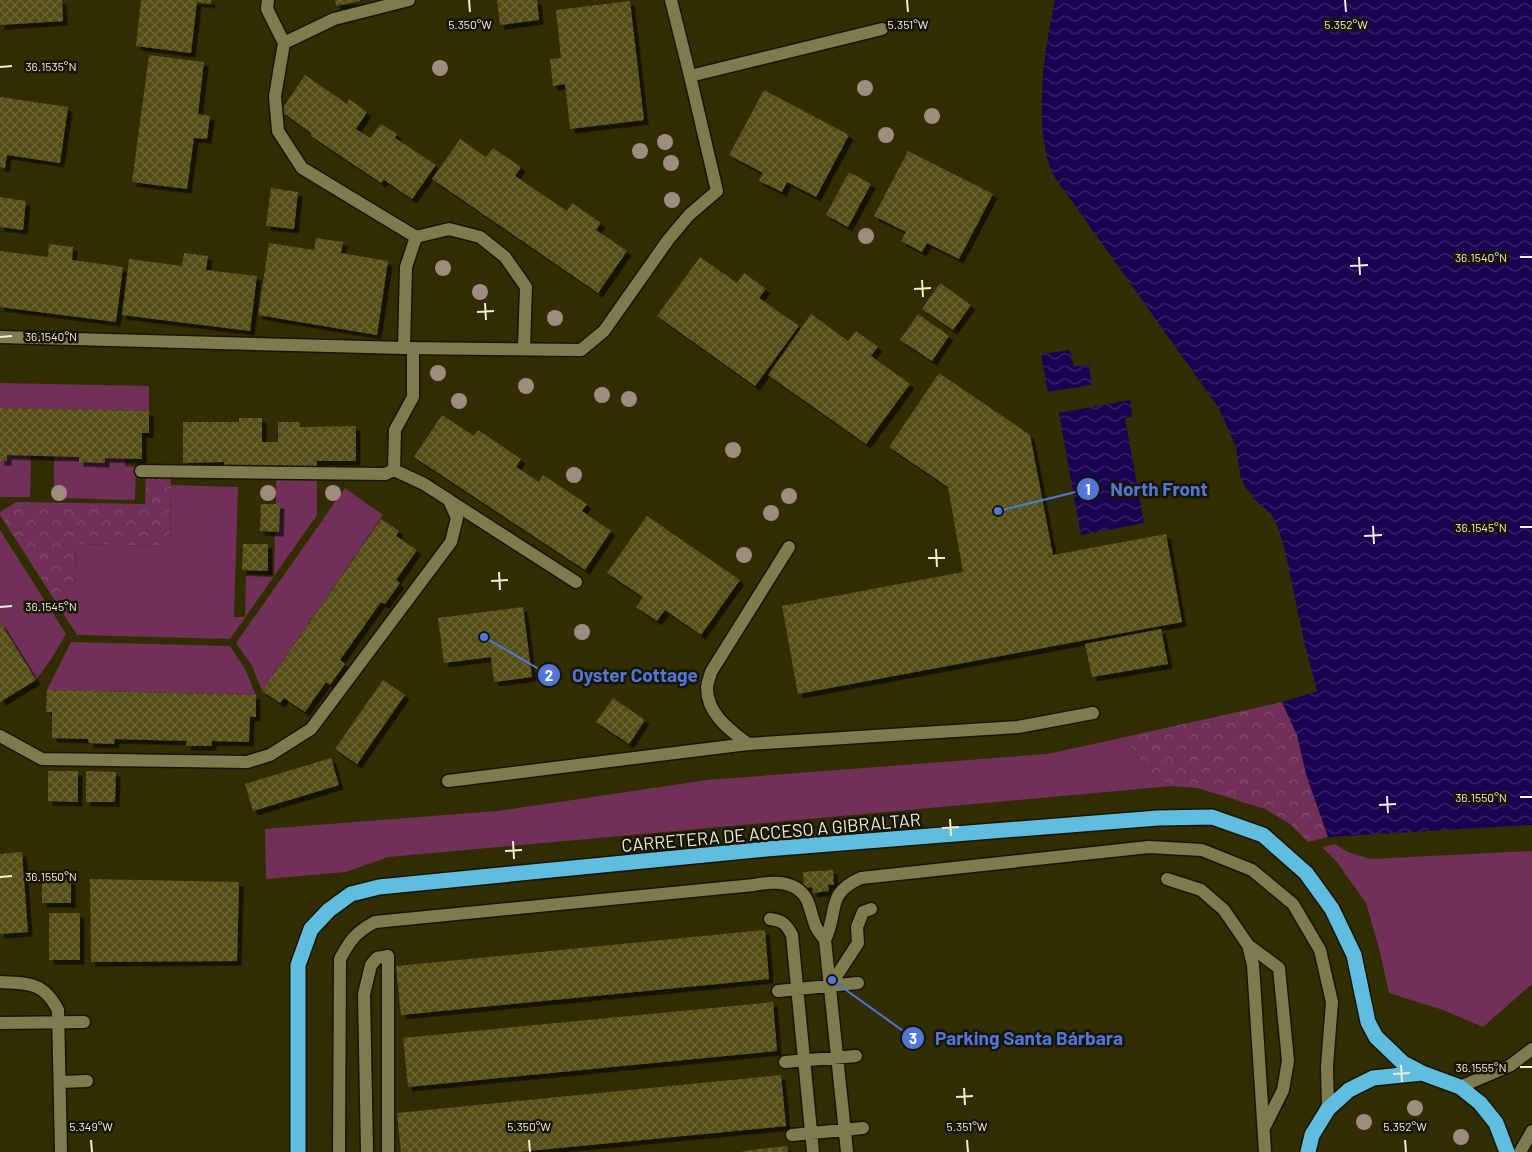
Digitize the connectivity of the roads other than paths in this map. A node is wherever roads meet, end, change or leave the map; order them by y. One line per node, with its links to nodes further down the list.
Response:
1 (268, 0): 5 (street)
2 (409, 0): 5 (street)
3 (671, 0): 6 (street)
4 (882, 29): 6 (street)
5 (284, 43): 7 (street)
6 (690, 76): 10 (street)
7 (416, 237): 9 (street); 10 (street)
8 (0, 337): 9 (street)
9 (408, 348): 10 (street); 11 (street)
10 (524, 348)
11 (394, 470): 12 (street); 13 (street)
12 (141, 471)
13 (450, 500): 15 (street); 17 (street)
14 (789, 547): 18 (street)
15 (576, 582)
16 (1093, 713): 18 (street)
17 (0, 736)
18 (748, 744): 19 (street)
19 (448, 781)
20 (1166, 879): 24 (street)
21 (871, 909): 27 (street)
22 (770, 919): 28 (street)
23 (825, 940): 27 (street); 42 (street); 51 (street)
24 (1248, 944): 44 (street); 44 (street)
25 (0, 982): 30 (street)
26 (858, 983): 27 (street)
27 (830, 986): 28 (street); 35 (street)
28 (797, 989): 29 (street); 36 (street)
29 (778, 991)
30 (60, 1022): 31 (street); 32 (street); 40 (street)
31 (84, 1022)
32 (0, 1023)
33 (1532, 1049): 41 (street)
34 (856, 1056): 35 (street)
35 (837, 1057): 36 (street); 45 (street)
36 (804, 1061): 37 (street); 47 (street)
37 (785, 1062)
38 (1422, 1073): 41 (highway); 42 (highway); 50 (highway, CARRETERA DE ACCESO A GIBRALTAR)
39 (87, 1081): 40 (street)
40 (60, 1082): 49 (street)
41 (1460, 1087): 58 (highway)
42 (1328, 1109): 57 (highway)
43 (863, 1128): 45 (street)
44 (1264, 1128): 56 (street)
45 (845, 1130): 47 (street); 55 (street)
46 (1532, 1131): 59 (street)
47 (811, 1133): 48 (street); 54 (street)
48 (792, 1135)
49 (62, 1152)
50 (298, 1152)
51 (339, 1152)
52 (367, 1152): 53 (street)
53 (388, 1152)
54 (813, 1152)
55 (847, 1152)
56 (1265, 1152)
57 (1308, 1152)
58 (1507, 1152)
59 (1520, 1152)

